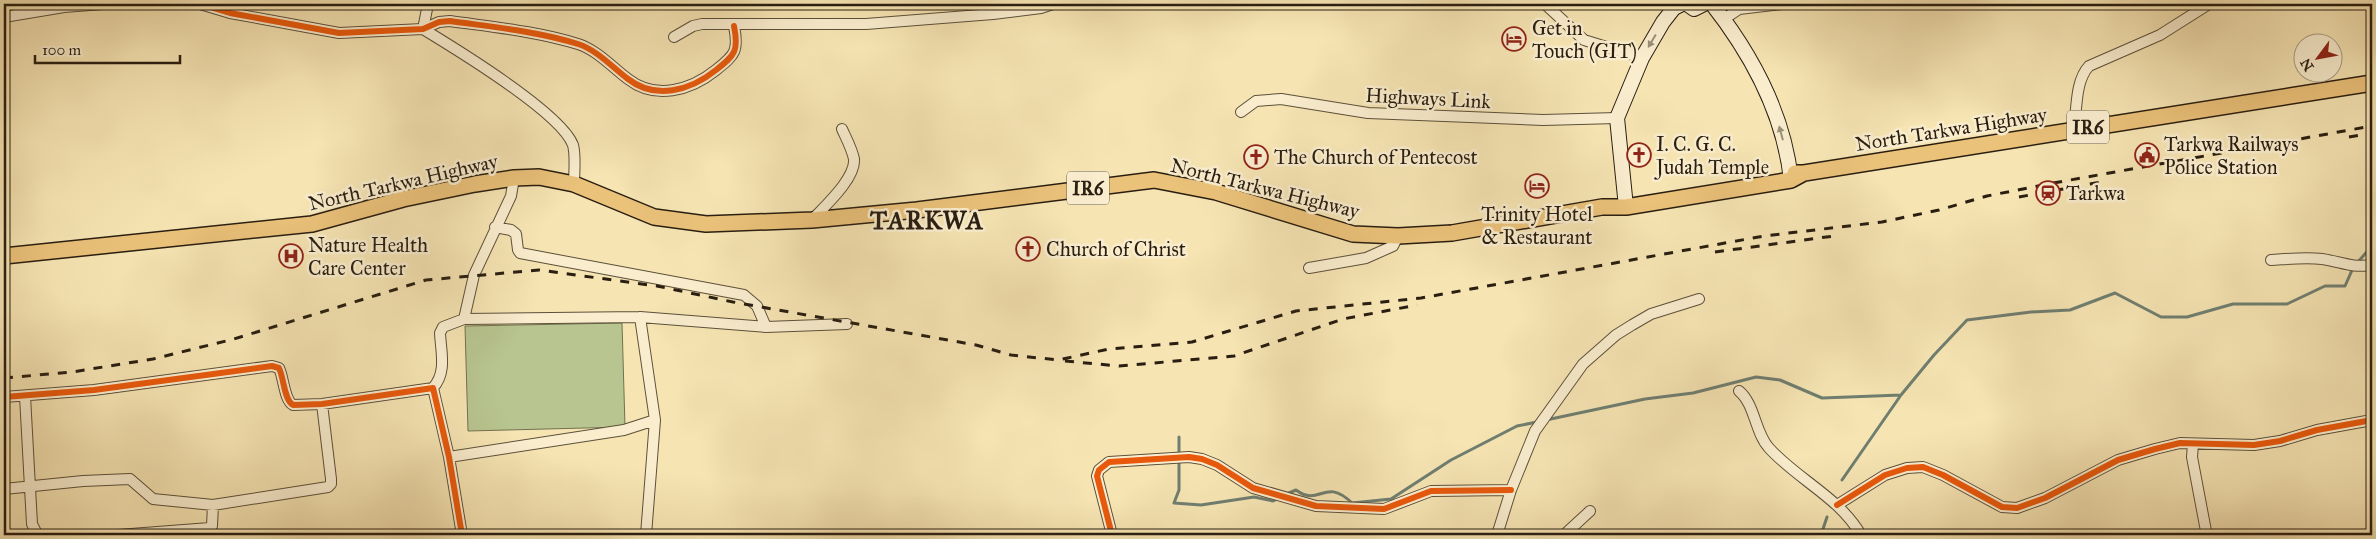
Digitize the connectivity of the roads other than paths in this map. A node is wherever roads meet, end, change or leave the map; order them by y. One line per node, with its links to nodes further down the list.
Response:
1 (103, 4): 12 (street)
2 (200, 4): 15 (street)
3 (428, 4): 15 (street)
4 (1053, 4): 14 (street)
5 (1545, 4): 17 (street)
6 (1682, 4): 17 (street, one-way to 17)
7 (1687, 4): 8 (street)
8 (1704, 4)
9 (1712, 4): 13 (street)
10 (1782, 4): 13 (street)
11 (2209, 4): 22 (street)
12 (4, 18)
13 (1724, 19): 23 (street, one-way to 13)
14 (734, 26): 15 (street); 16 (street)
15 (423, 29): 25 (street)
16 (674, 37)
17 (1642, 58): 20 (street)
18 (2372, 83): 22 (main road, North Tarkwa Highway / IR6)
19 (1241, 112): 20 (street, Highways Link)
20 (1617, 118): 26 (street)
21 (842, 129): 27 (street)
22 (2074, 129): 23 (main road, North Tarkwa Highway / IR6)
23 (1795, 175): 26 (main road, North Tarkwa Highway / IR6)
24 (514, 178): 25 (main road, North Tarkwa Highway / IR6); 28 (street); 30 (main road, North Tarkwa Highway / IR6)
25 (574, 184): 27 (main road, North Tarkwa Highway / IR6)
26 (1626, 203): 29 (main road, North Tarkwa Highway / IR6)
27 (812, 220): 29 (main road, North Tarkwa Highway / IR6)
28 (495, 227): 36 (street); 38 (street)
29 (1398, 236): 33 (street)
30 (4, 256)
31 (2271, 260): 32 (street)
32 (2372, 266)
33 (1309, 268)
34 (1699, 299): 50 (street)
35 (640, 317): 36 (street); 38 (street); 44 (street)
36 (464, 319): 39 (street)
37 (847, 324): 38 (street)
38 (766, 327)
39 (433, 388): 43 (street); 47 (street)
40 (1739, 391): 52 (street)
41 (25, 396): 42 (street); 43 (street); 48 (street)
42 (4, 397)
43 (322, 404): 51 (street)
44 (655, 420): 47 (street); 57 (street)
45 (2372, 420): 46 (street)
46 (2193, 444): 52 (street); 62 (street)
47 (449, 457): 56 (street)
48 (31, 486): 49 (street); 51 (street); 54 (street)
49 (4, 490)
50 (1511, 490): 58 (street); 59 (street)
51 (213, 505): 55 (street)
52 (1837, 505): 61 (street)
53 (1590, 511): 60 (street)
54 (40, 535)
55 (118, 535)
56 (462, 535)
57 (646, 535)
58 (1112, 535)
59 (1497, 535)
60 (1564, 535)
61 (1861, 535)
62 (2203, 535)

